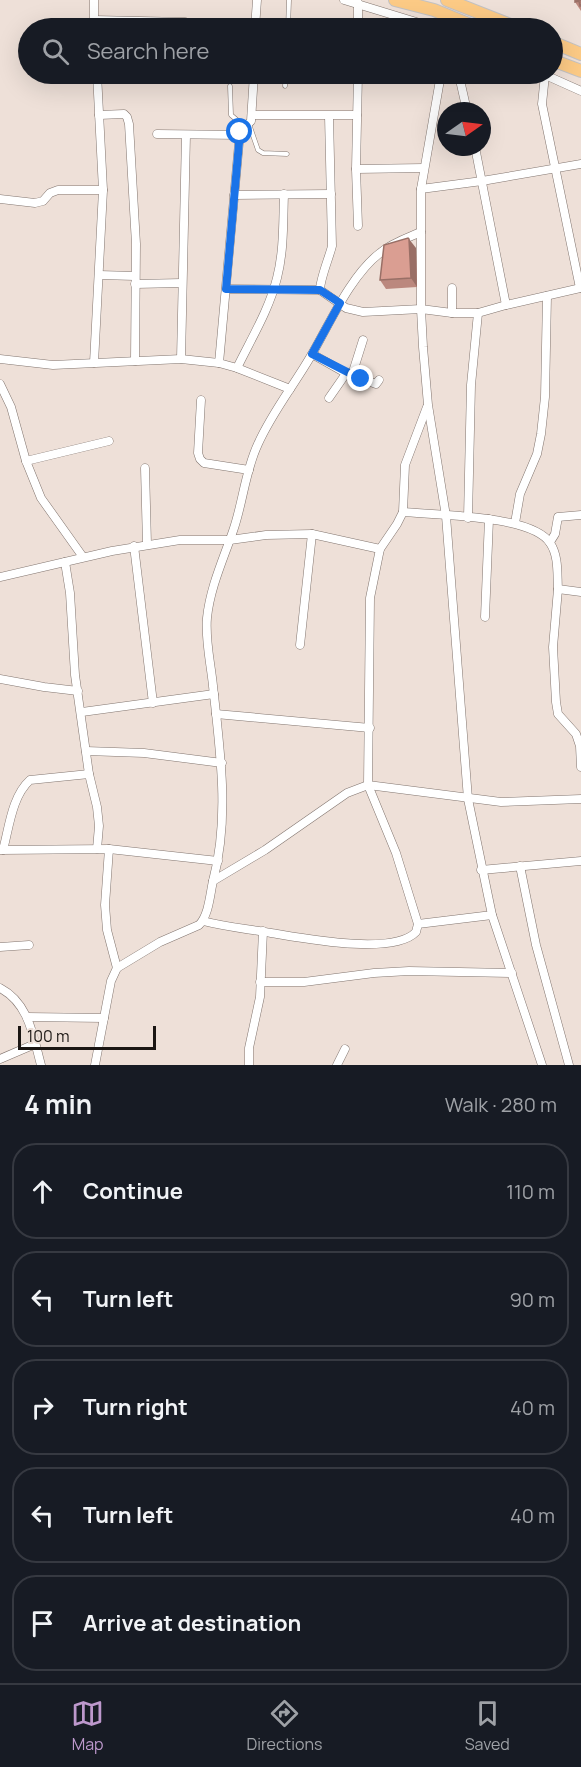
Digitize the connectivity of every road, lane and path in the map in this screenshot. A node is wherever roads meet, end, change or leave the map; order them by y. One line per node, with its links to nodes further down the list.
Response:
1 (93, 0): 9 (street)
2 (257, 0): 10 (street)
3 (289, 0): 11 (lane)
4 (344, 0): 8 (street)
5 (395, 0): 14 (main road)
6 (447, 0): 15 (main road)
7 (456, 0): 16 (street)
8 (358, 3): 12 (street); 13 (street)
9 (94, 18)
10 (256, 18)
11 (288, 18)
12 (358, 18)
13 (405, 18)
14 (443, 18)
15 (493, 18)
16 (500, 18)
17 (563, 44): 18 (main road)
18 (579, 49)
19 (563, 70): 20 (main road)
20 (581, 71)
21 (563, 78): 29 (street)
22 (97, 84): 31 (street)
23 (253, 84): 34 (street)
24 (358, 84): 32 (street)
25 (439, 84): 41 (street)
26 (461, 84): 30 (street)
27 (547, 84): 43 (street)
28 (230, 86): 34 (lane)
29 (581, 90)
30 (465, 102)
31 (99, 115): 46 (street); 54 (street)
32 (357, 115): 33 (street); 42 (street)
33 (330, 116): 34 (street); 48 (street)
34 (249, 122): 37 (street); 38 (lane)
35 (157, 134): 36 (street)
36 (186, 135): 37 (street); 55 (street)
37 (240, 135): 49 (street)
38 (287, 154)
39 (477, 156): 44 (street)
40 (581, 164): 43 (street)
41 (424, 168): 42 (street); 45 (street)
42 (356, 169): 51 (street)
43 (555, 170): 44 (street); 57 (street)
44 (482, 182): 45 (street); 63 (street)
45 (422, 189): 52 (street)
46 (103, 190): 50 (street); 53 (street)
47 (284, 194): 48 (street); 49 (street); 59 (street)
48 (331, 194): 60 (street)
49 (234, 195): 58 (street)
50 (0, 199)
51 (358, 226)
52 (421, 232): 62 (street); 64 (street)
53 (99, 275): 54 (street); 72 (street)
54 (135, 280): 55 (street); 71 (street)
55 (182, 283): 70 (street)
56 (452, 288): 65 (street)
57 (581, 288): 61 (street)
58 (226, 289): 59 (street); 73 (street)
59 (273, 290): 60 (street); 74 (street)
60 (320, 290): 62 (street)
61 (547, 296): 63 (street); 91 (street)
62 (340, 303): 64 (street); 68 (street)
63 (506, 305): 66 (street)
64 (421, 309): 65 (street); 81 (street)
65 (452, 313): 66 (street)
66 (478, 313): 89 (street)
67 (363, 340): 75 (street)
68 (312, 354): 75 (street); 78 (street)
69 (0, 359): 72 (street)
70 (182, 359): 71 (street); 73 (street)
71 (135, 361): 72 (street)
72 (94, 363)
73 (219, 363): 74 (street)
74 (237, 368): 78 (street)
75 (348, 373): 76 (street); 79 (street)
76 (379, 380)
77 (0, 384): 83 (street)
78 (290, 389): 85 (street)
79 (329, 398)
80 (201, 400): 85 (street)
81 (428, 405): 86 (street); 88 (street)
82 (109, 441): 83 (street)
83 (26, 460): 98 (street)
84 (145, 468): 95 (street)
85 (249, 470): 93 (street)
86 (403, 512): 88 (street); 97 (street)
87 (581, 515): 94 (street)
88 (446, 516): 89 (street); 117 (street)
89 (468, 518): 90 (street)
90 (489, 519): 91 (street); 103 (street)
91 (515, 523): 94 (street)
92 (312, 534): 93 (street); 97 (street); 104 (street)
93 (230, 540): 95 (street); 107 (street)
94 (550, 542): 101 (street)
95 (147, 544): 96 (street)
96 (134, 546): 98 (street); 108 (street)
97 (380, 549): 111 (street)
98 (83, 557): 99 (street)
99 (65, 562): 100 (street); 106 (street)
100 (0, 578)
101 (558, 589): 102 (street); 114 (street)
102 (581, 592)
103 (484, 617)
104 (300, 645)
105 (0, 679): 106 (street)
106 (78, 691): 109 (street)
107 (214, 694): 108 (street); 110 (street)
108 (153, 703): 109 (street)
109 (82, 712): 112 (street)
110 (216, 714): 111 (street); 113 (street)
111 (370, 728): 116 (street)
112 (86, 751): 113 (street); 115 (street)
113 (222, 763): 122 (street)
114 (581, 767)
115 (89, 774): 119 (street); 121 (street)
116 (368, 785): 117 (street); 126 (street); 129 (street)
117 (468, 799): 118 (street); 125 (street)
118 (581, 799)
119 (97, 849): 120 (street); 121 (street)
120 (109, 849): 122 (street); 133 (street)
121 (2, 850)
122 (218, 861): 126 (street)
123 (581, 861): 124 (street)
124 (519, 866): 125 (street); 147 (street)
125 (481, 870): 127 (street)
126 (213, 881): 128 (street)
127 (492, 915): 129 (street); 134 (street)
128 (202, 921): 130 (street); 133 (street)
129 (418, 924): 130 (street)
130 (262, 932): 135 (street)
131 (29, 945): 132 (street)
132 (0, 947)
133 (117, 968): 138 (street)
134 (512, 973): 135 (street); 146 (street)
135 (260, 982): 144 (street)
136 (0, 988): 137 (street)
137 (27, 1017): 138 (street); 139 (street)
138 (104, 1018): 143 (street)
139 (35, 1044): 141 (street); 142 (street)
140 (345, 1049): 145 (street)
141 (0, 1059)
142 (41, 1065)
143 (95, 1065)
144 (249, 1065)
145 (338, 1065)
146 (542, 1065)
147 (569, 1065)

